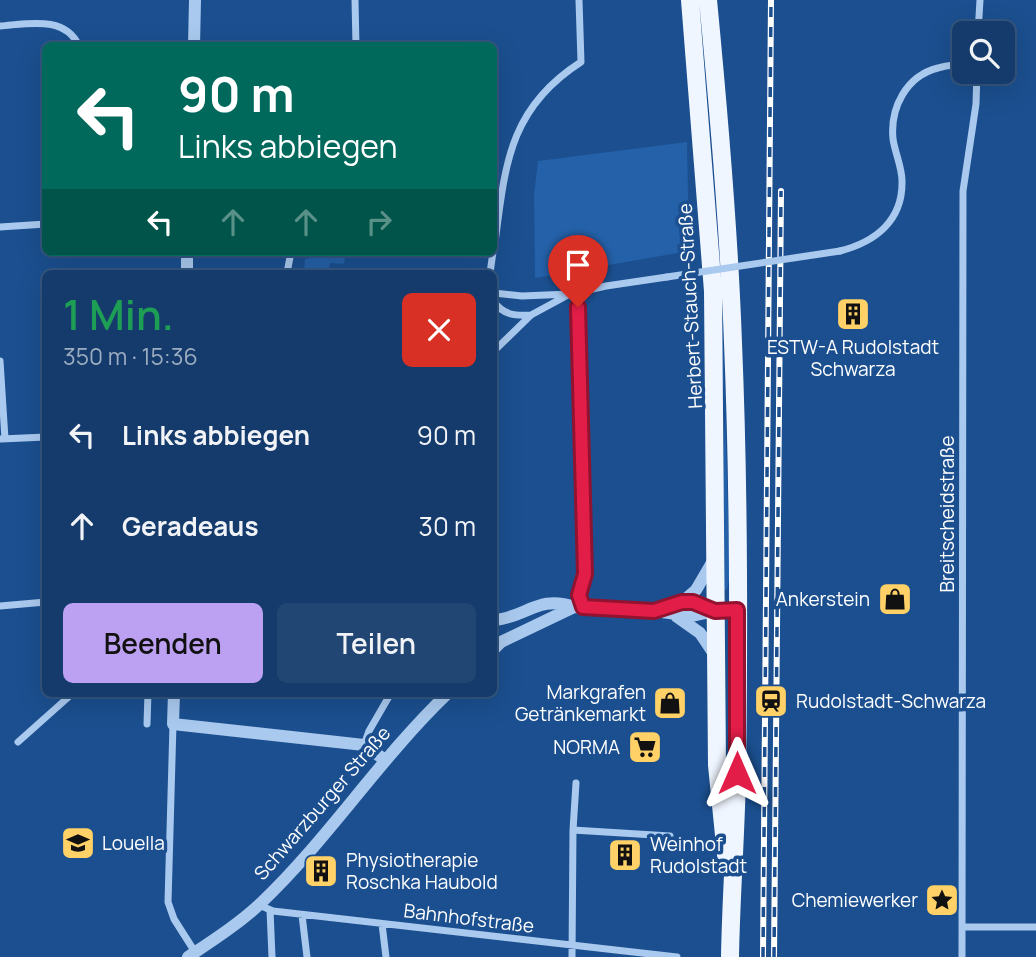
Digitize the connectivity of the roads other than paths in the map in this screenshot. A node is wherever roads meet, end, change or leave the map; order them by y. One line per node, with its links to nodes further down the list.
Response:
1 (195, 0): 10 (street)
2 (355, 0): 11 (street)
3 (579, 0): 15 (street)
4 (690, 0): 26 (main road, Herbert-Stauch-Straße)
5 (708, 0): 31 (main road, Herbert-Stauch-Straße)
6 (980, 0): 7 (street)
7 (979, 21)
8 (0, 26): 9 (street)
9 (77, 42)
10 (194, 42)
11 (356, 42)
12 (952, 66): 18 (street, bridge)
13 (977, 84): 57 (street, Breitscheidstraße)
14 (42, 224): 16 (street)
15 (497, 224)
16 (0, 227)
17 (497, 293): 18 (street)
18 (570, 294): 21 (street)
19 (497, 305): 21 (street)
20 (578, 307): 30 (street)
21 (531, 315): 22 (street)
22 (497, 348)
23 (0, 361): 25 (street)
24 (42, 437): 25 (street)
25 (2, 439)
26 (715, 557): 28 (street); 33 (main road, Herbert-Stauch-Straße)
27 (42, 602): 29 (street)
28 (682, 602): 32 (street); 33 (street)
29 (0, 606)
30 (579, 607): 32 (street); 35 (street); 36 (street)
31 (737, 610): 33 (main road); 53 (main road, Herbert-Stauch-Straße)
32 (654, 611): 34 (street)
33 (715, 611): 34 (street); 37 (main road, Herbert-Stauch-Straße)
34 (676, 615): 37 (street)
35 (497, 620)
36 (497, 644)
37 (715, 656): 53 (main road, Herbert-Stauch-Straße)
38 (69, 697): 47 (street)
39 (148, 697): 45 (street)
40 (174, 697): 46 (street)
41 (389, 697): 48 (street)
42 (431, 697): 44 (street, Schwarzburger Straße)
43 (444, 697): 44 (street, Schwarzburger Straße)
44 (416, 723): 49 (street, Schwarzburger Straße)
45 (147, 724)
46 (173, 724): 48 (street); 60 (street)
47 (18, 742)
48 (364, 745): 49 (street)
49 (385, 760): 54 (street, Schwarzburger Straße)
50 (576, 783): 51 (street)
51 (573, 830): 52 (street); 59 (street)
52 (670, 836)
53 (731, 883): 66 (main road)
54 (265, 908): 55 (street, Bahnhofstraße); 60 (street, Schwarzburger Straße); 61 (street)
55 (302, 915): 56 (street, Bahnhofstraße); 62 (street)
56 (382, 924): 59 (street, Bahnhofstraße); 63 (street)
57 (963, 927): 58 (street); 67 (street, Breitscheidstraße)
58 (1036, 927)
59 (571, 946): 64 (street); 65 (street, Bahnhofstraße)
60 (191, 955)
61 (272, 957)
62 (307, 957)
63 (386, 957)
64 (572, 957)
65 (677, 957)
66 (730, 957)
67 (962, 957)

